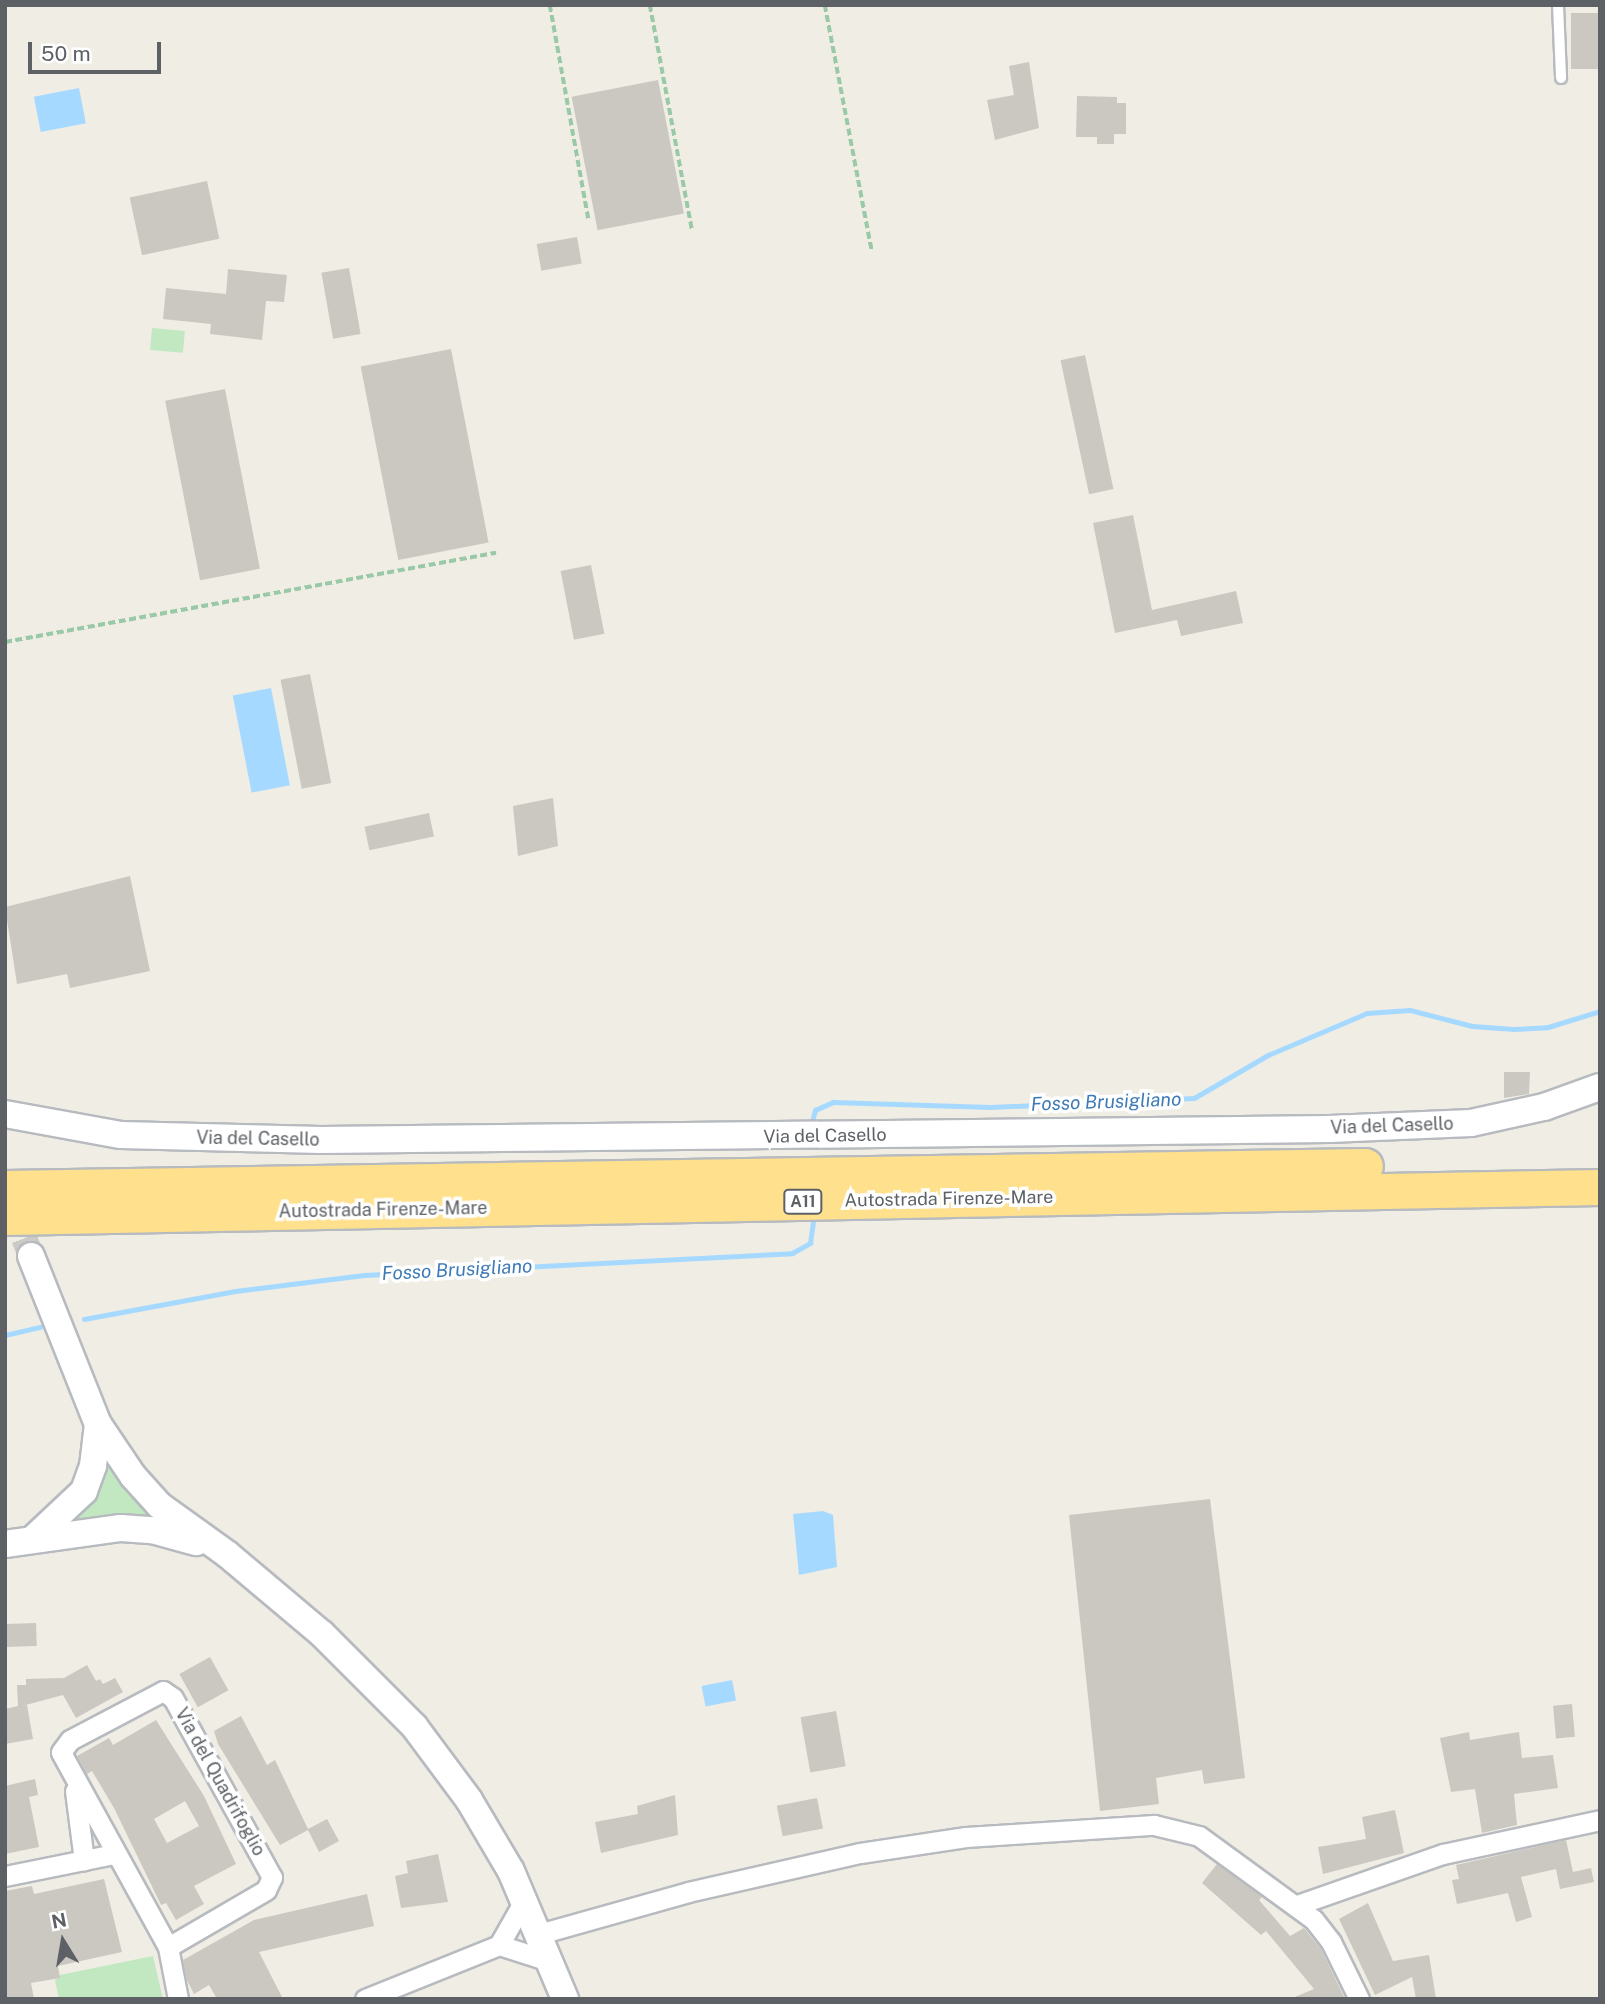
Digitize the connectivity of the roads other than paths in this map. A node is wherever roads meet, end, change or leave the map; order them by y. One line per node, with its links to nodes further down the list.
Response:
1 (1558, 5): 2 (lane)
2 (1561, 78)
3 (1600, 1087): 5 (street, Via del Casello)
4 (5, 1114): 5 (street, Via del Casello)
5 (47, 1120): 6 (street, Via del Casello)
6 (5, 1137)
7 (1600, 1163): 9 (highway, Autostrada Firenze-Mare / A11)
8 (1600, 1187): 10 (highway, Autostrada Firenze-Mare / A11)
9 (5, 1188)
10 (5, 1217)
11 (31, 1256): 12 (street)
12 (98, 1424): 13 (street); 15 (street)
13 (34, 1538): 14 (street); 15 (street)
14 (5, 1545)
15 (227, 1554): 21 (street)
16 (73, 1779): 18 (street, Via del Quadrifoglio); 19 (street); 25 (street, Via del Quadrifoglio)
17 (1600, 1820): 22 (street)
18 (114, 1854): 19 (street); 25 (street, Via del Quadrifoglio)
19 (84, 1860): 20 (street)
20 (5, 1876)
21 (525, 1899): 23 (street); 24 (street)
22 (1297, 1905): 23 (street); 31 (street)
23 (539, 1934): 26 (street); 30 (street)
24 (499, 1945): 26 (street); 28 (street)
25 (168, 1947): 27 (street)
26 (545, 1960): 29 (street)
27 (178, 1999)
28 (365, 1999)
29 (555, 1999)
30 (565, 1999)
31 (1359, 1999)

